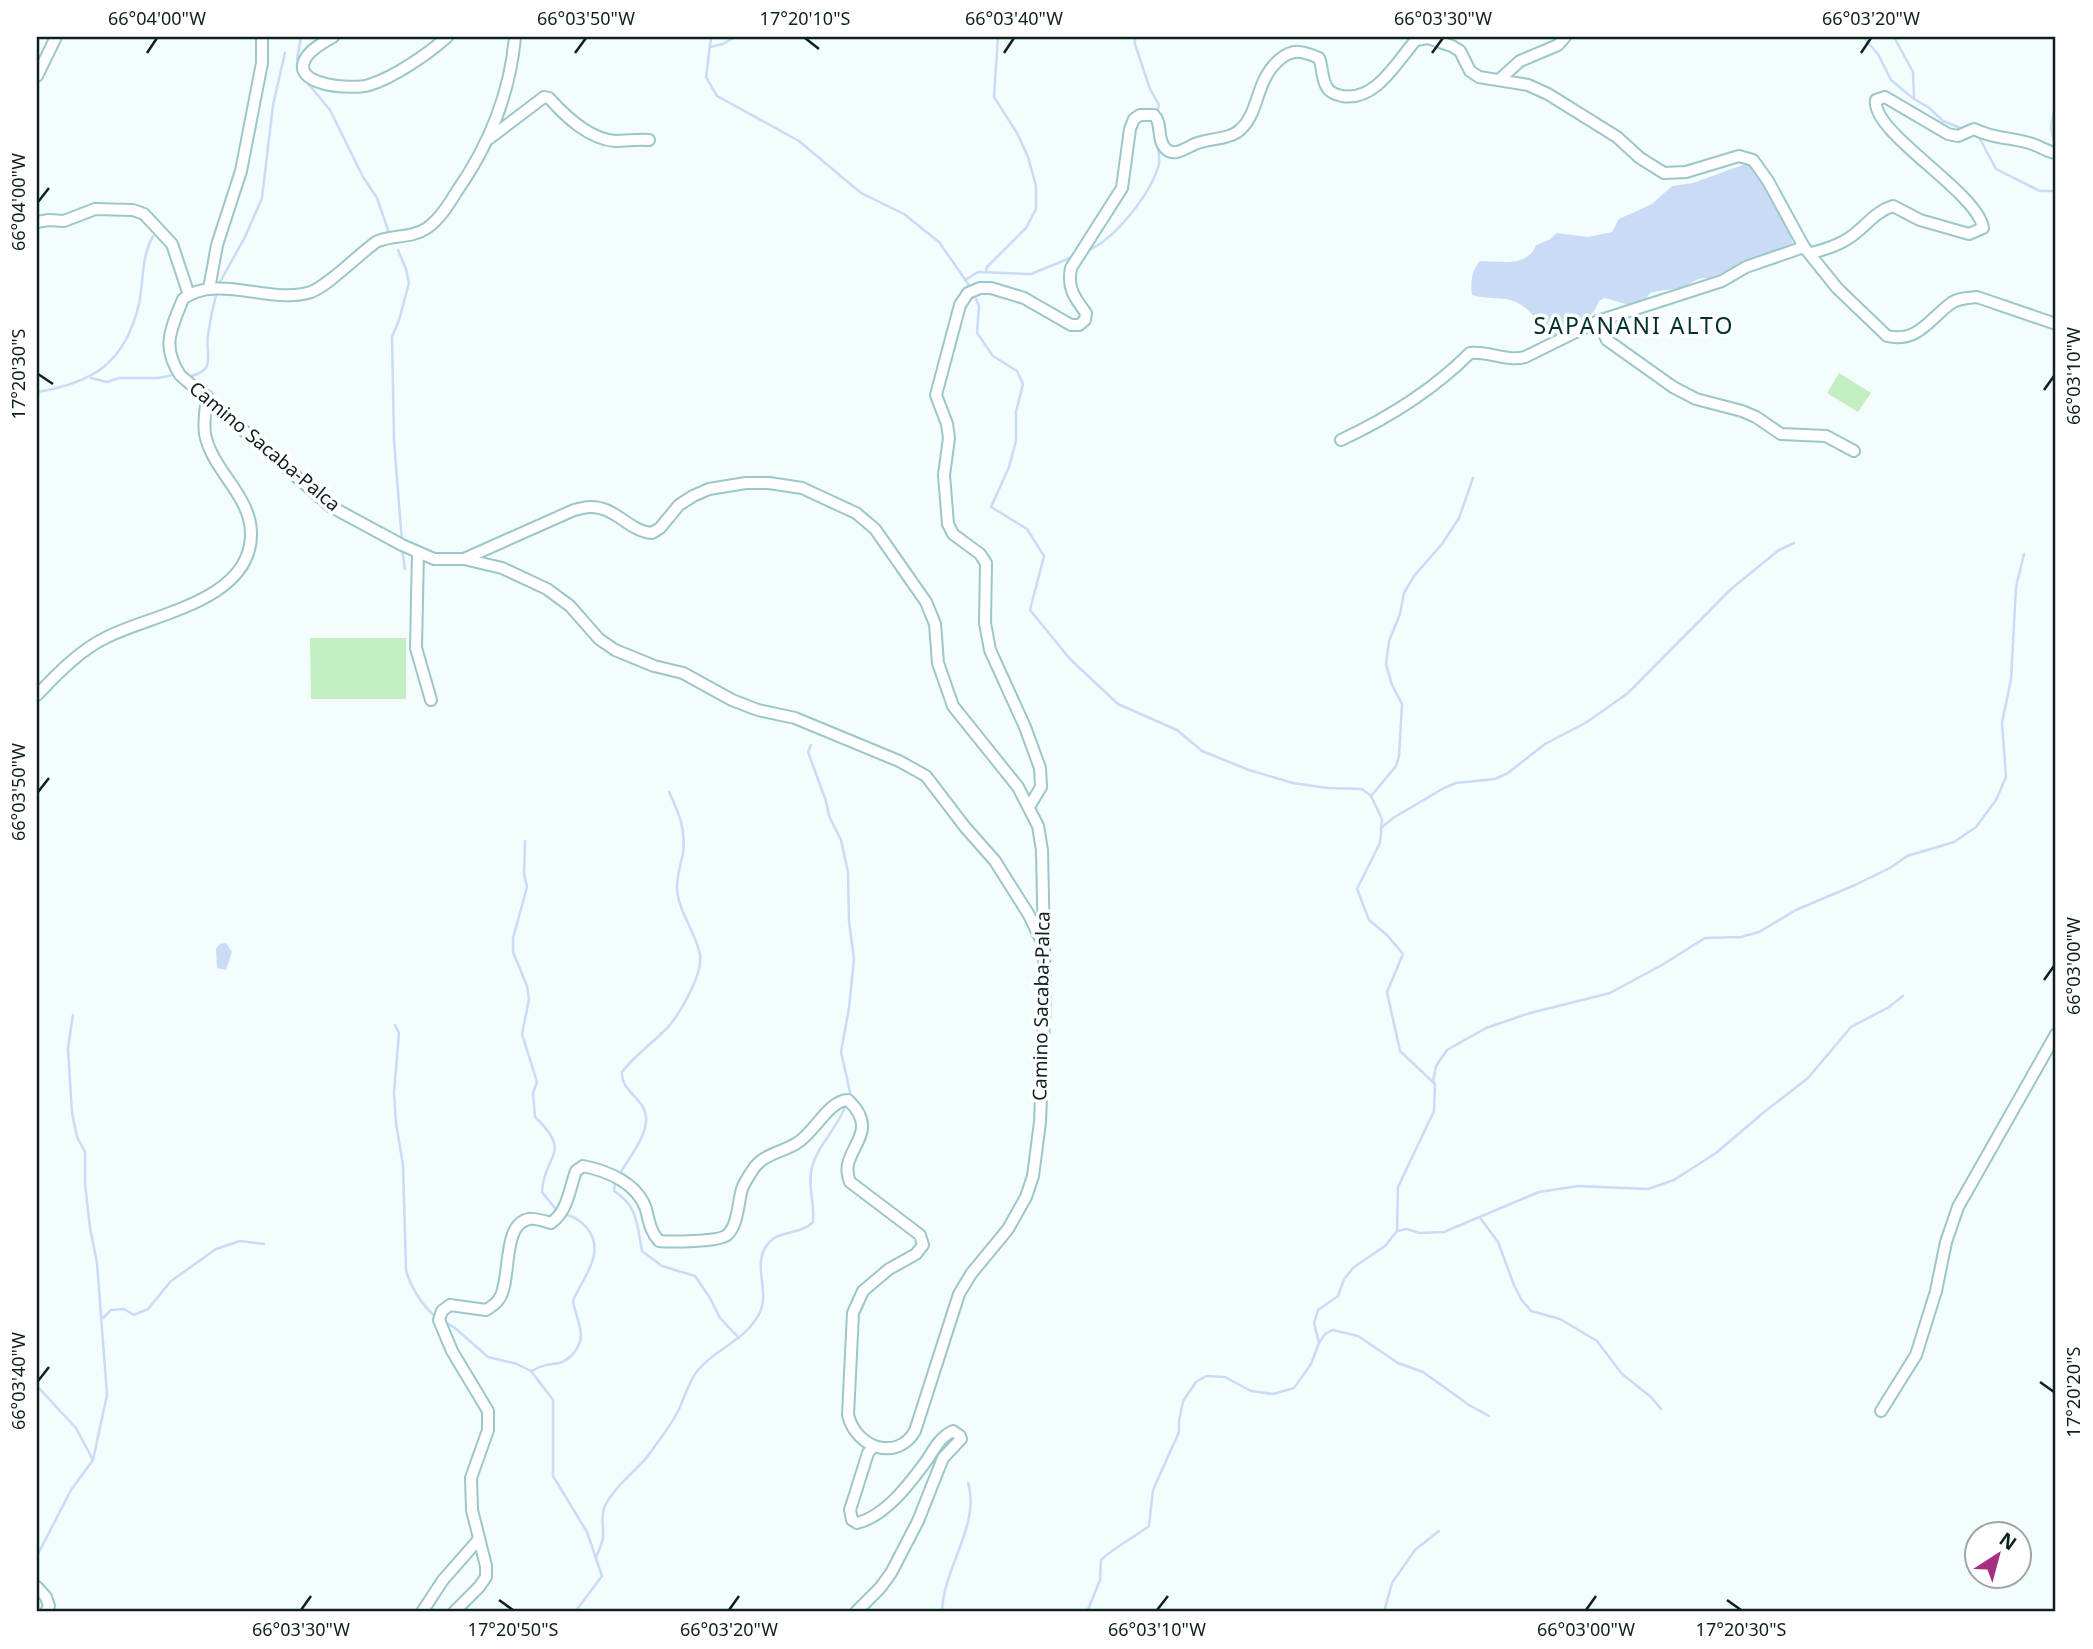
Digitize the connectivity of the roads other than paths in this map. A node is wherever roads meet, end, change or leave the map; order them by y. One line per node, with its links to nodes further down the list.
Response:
1 (56, 37): 7 (street)
2 (262, 37): 14 (street)
3 (333, 37): 4 (street)
4 (447, 37)
5 (515, 37): 9 (street)
6 (1565, 37): 8 (street)
7 (37, 76)
8 (1500, 79): 13 (street); 25 (street)
9 (488, 139): 10 (street); 14 (street)
10 (649, 140)
11 (2056, 153): 13 (street)
12 (37, 222): 15 (street)
13 (1807, 250): 16 (street); 17 (street)
14 (209, 289): 15 (street)
15 (189, 295): 18 (street, Camino Sacaba-Palca)
16 (1598, 321): 19 (street); 20 (street)
17 (2056, 324)
18 (207, 396): 21 (street, Camino Sacaba-Palca); 23 (street)
19 (1341, 440)
20 (1854, 451)
21 (418, 552): 22 (street, Camino Sacaba-Palca); 24 (street)
22 (464, 559): 25 (street, Camino Sacaba-Palca); 26 (street)
23 (37, 695)
24 (431, 700)
25 (1029, 807): 26 (street, Camino Sacaba-Palca)
26 (1043, 944): 29 (street, Camino Sacaba-Palca)
27 (2056, 1034): 28 (street)
28 (1881, 1411)
29 (874, 1446): 30 (street); 35 (street)
30 (479, 1539): 33 (street); 34 (street)
31 (37, 1587): 32 (street)
32 (46, 1612)
33 (422, 1612)
34 (454, 1612)
35 (856, 1612)

